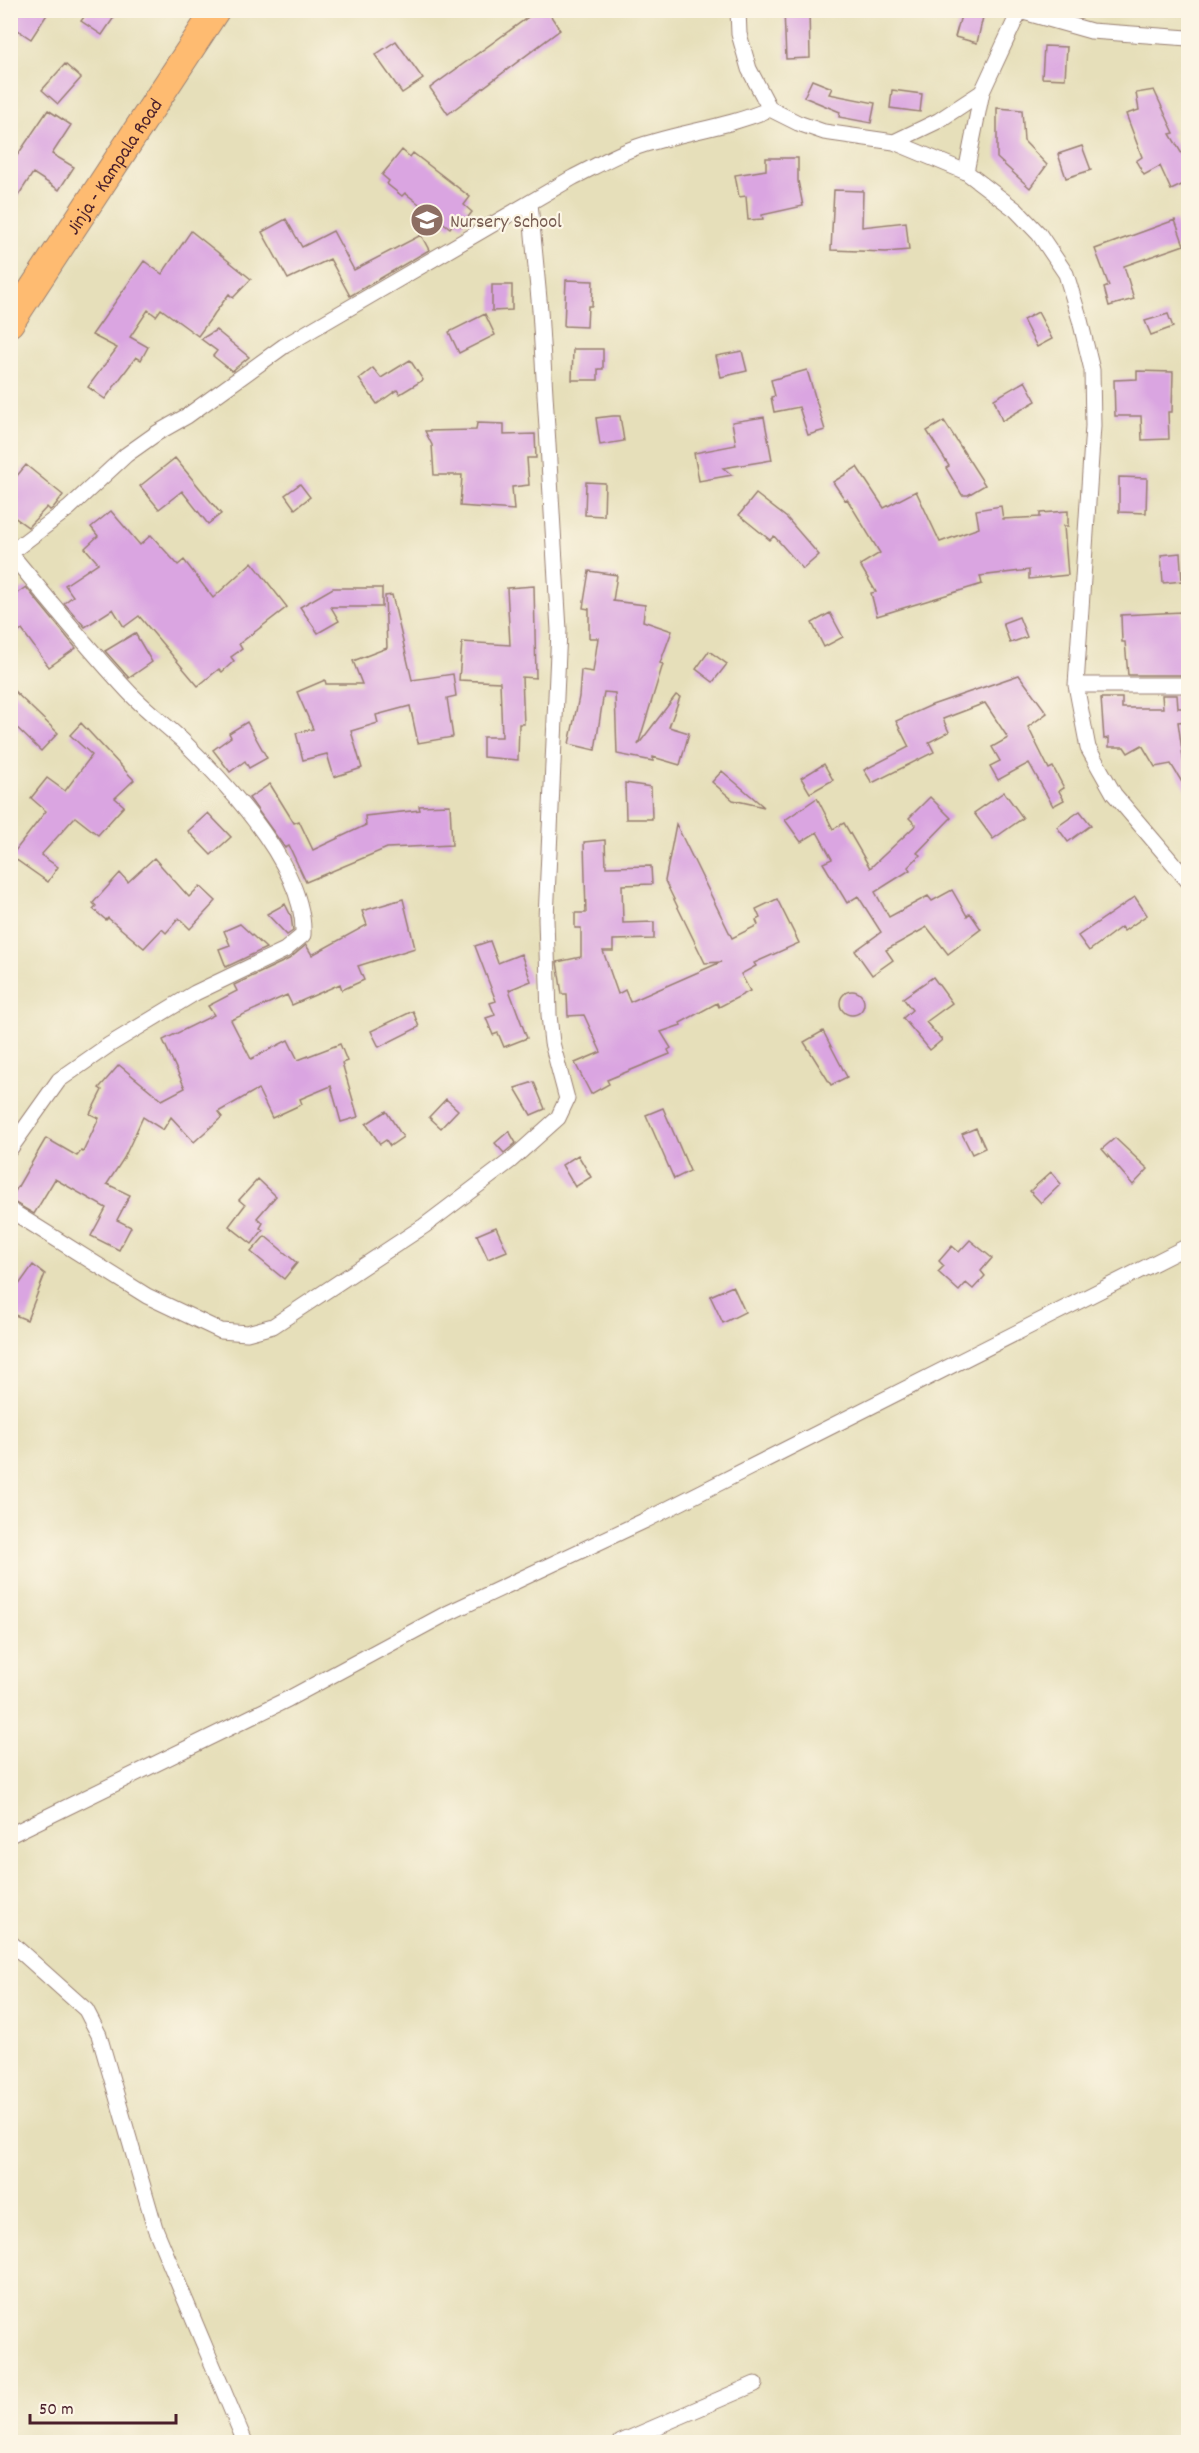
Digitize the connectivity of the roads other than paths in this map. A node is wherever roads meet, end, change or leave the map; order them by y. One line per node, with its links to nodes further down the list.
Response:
1 (216, 10): 10 (highway, Jinja - Kampala Road)
2 (738, 10): 6 (street)
3 (1020, 11): 4 (street); 5 (street)
4 (1188, 38)
5 (982, 92): 7 (street); 8 (street)
6 (770, 109): 7 (street); 9 (street)
7 (894, 142): 8 (street)
8 (966, 172): 11 (street)
9 (530, 202): 14 (street); 15 (street)
10 (13, 314)
11 (1076, 685): 12 (street); 13 (street)
12 (1188, 685)
13 (1188, 881)
14 (10, 1149)
15 (10, 1210)
16 (1188, 1246): 17 (street)
17 (10, 1835)
18 (10, 1942): 20 (street)
19 (755, 2384): 21 (street)
20 (245, 2442)
21 (621, 2442)

